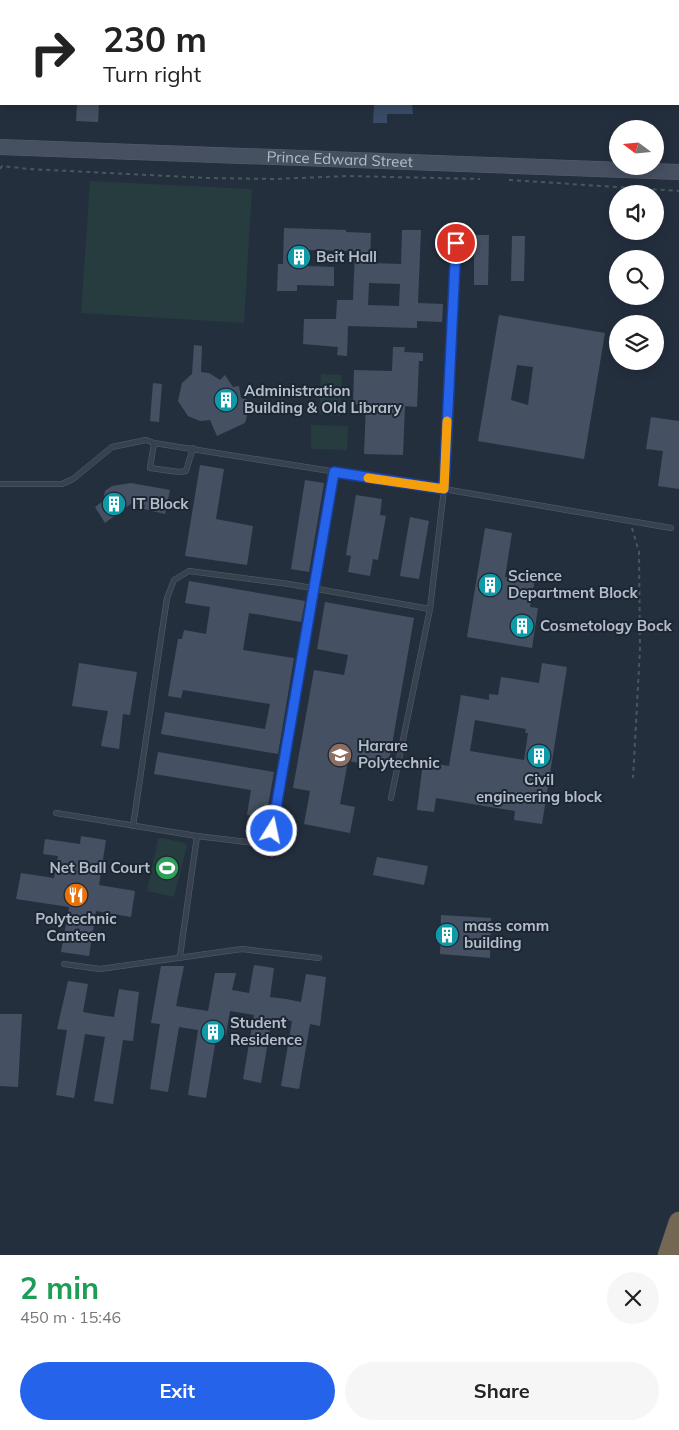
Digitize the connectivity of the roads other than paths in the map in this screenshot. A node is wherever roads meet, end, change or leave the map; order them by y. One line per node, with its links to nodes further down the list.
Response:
1 (0, 147): 2 (main road, Prince Edward Street)
2 (679, 172)
3 (456, 243): 8 (lane)
4 (154, 443): 5 (lane); 5 (lane); 7 (lane)
5 (193, 448): 6 (lane)
6 (334, 472): 8 (lane); 10 (lane)
7 (0, 484)
8 (444, 489): 9 (lane); 11 (lane)
9 (671, 528)
10 (312, 589): 11 (lane); 14 (lane); 15 (lane)
11 (430, 609): 12 (lane)
12 (391, 798)
13 (56, 813): 14 (lane)
14 (133, 826): 15 (lane)
15 (197, 836): 16 (lane)
16 (180, 956): 17 (lane); 18 (lane)
17 (319, 958)
18 (64, 964)
19 (679, 1222): 20 (highway)
20 (666, 1252)

